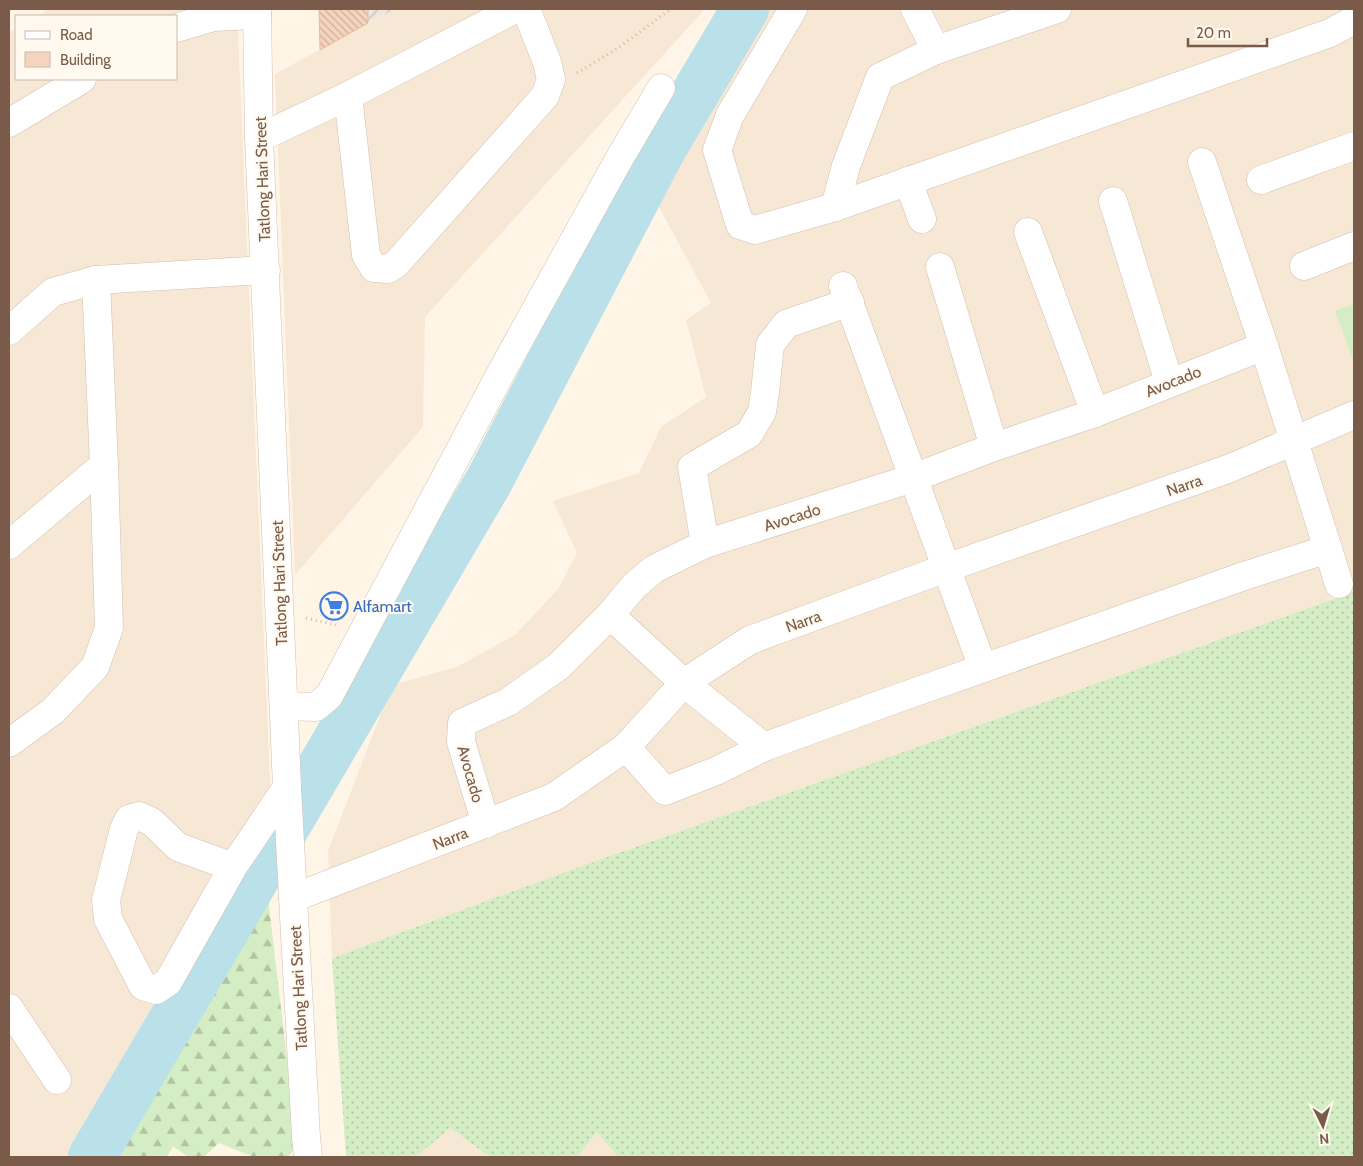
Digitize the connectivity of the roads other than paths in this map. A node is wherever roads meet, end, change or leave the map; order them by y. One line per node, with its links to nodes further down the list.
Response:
1 (514, 9): 12 (street)
2 (526, 9): 12 (street)
3 (794, 9): 20 (street)
4 (915, 9): 9 (street)
5 (1057, 9): 9 (street)
6 (257, 12): 8 (street); 14 (street, Tatlong Hari Street)
7 (1354, 20): 18 (street)
8 (178, 27)
9 (936, 50): 20 (street)
10 (80, 80): 13 (street)
11 (661, 88): 45 (street)
12 (348, 96): 14 (street)
13 (9, 123)
14 (259, 138): 26 (street, Tatlong Hari Street)
15 (1354, 146): 17 (street)
16 (1202, 162): 29 (street)
17 (1261, 180)
18 (908, 181): 20 (street); 21 (street)
19 (1113, 201): 30 (street)
20 (835, 207)
21 (922, 219)
22 (1028, 232): 31 (street)
23 (1354, 246): 24 (street)
24 (1304, 266)
25 (940, 267): 34 (street)
26 (266, 270): 27 (street); 45 (street, Tatlong Hari Street)
27 (96, 280): 28 (street); 35 (street)
28 (9, 331)
29 (1264, 346): 30 (street, Avocado); 33 (street)
30 (1169, 382): 31 (street, Avocado)
31 (1094, 413): 34 (street, Avocado)
32 (1354, 415): 33 (street, Narra)
33 (1294, 442): 39 (street); 40 (street, Narra)
34 (994, 447): 36 (street, Avocado)
35 (104, 465): 38 (street); 46 (street)
36 (913, 478): 37 (street, Avocado); 37 (street); 40 (street)
37 (705, 544): 42 (street, Avocado)
38 (9, 545)
39 (1328, 549): 41 (street); 43 (street)
40 (946, 568): 43 (street); 44 (street, Narra)
41 (1339, 584)
42 (610, 615): 44 (street); 50 (street, Avocado)
43 (983, 668): 48 (street)
44 (684, 683): 47 (street, Narra); 48 (street)
45 (284, 706): 49 (street, Tatlong Hari Street)
46 (9, 743)
47 (626, 747): 48 (street); 50 (street, Narra)
48 (764, 747)
49 (287, 800): 51 (street); 52 (street, Tatlong Hari Street)
50 (486, 824): 52 (street, Narra)
51 (233, 867): 51 (street)
52 (293, 898): 55 (street, Tatlong Hari Street)
53 (9, 1008): 54 (street)
54 (57, 1080)
55 (308, 1157)

